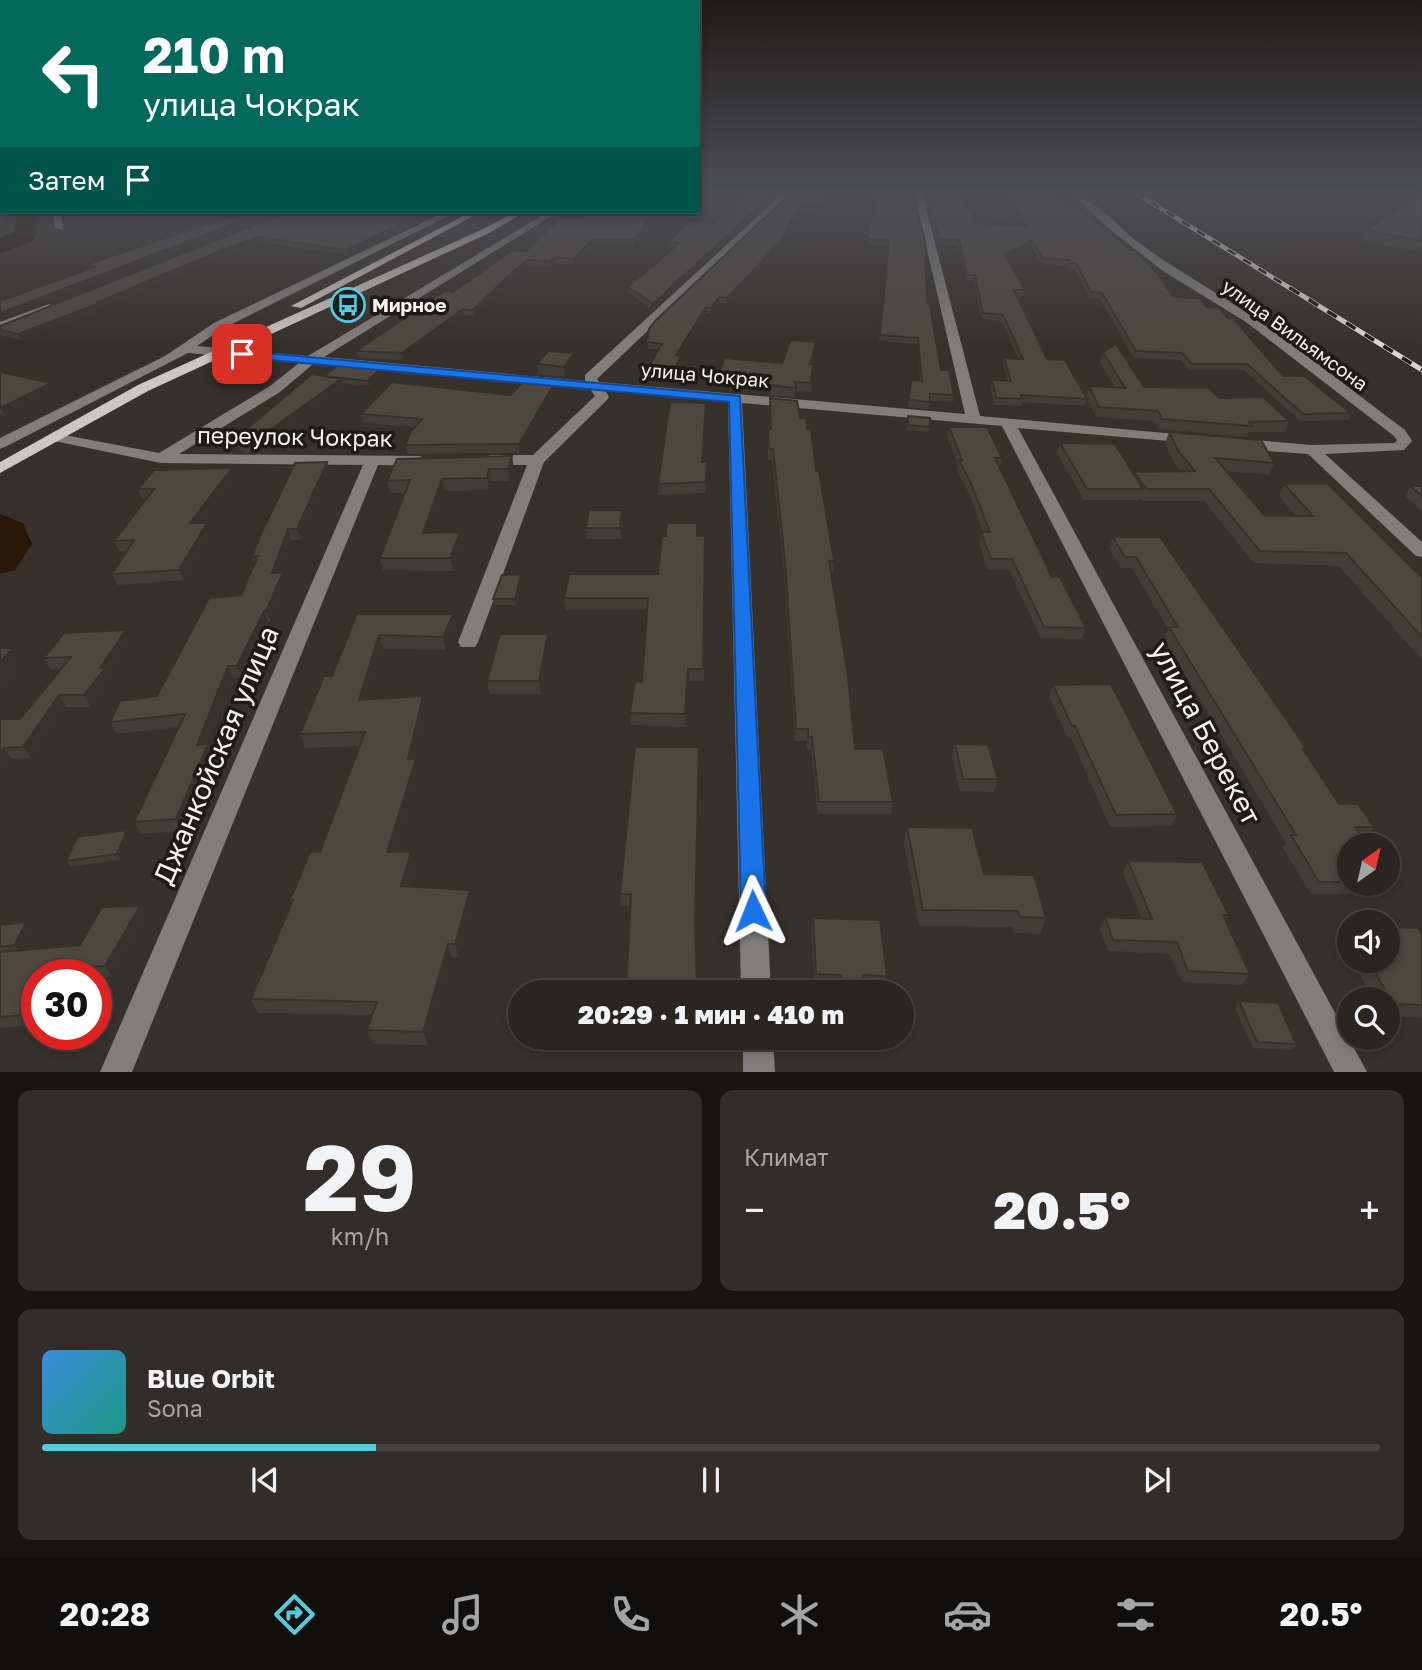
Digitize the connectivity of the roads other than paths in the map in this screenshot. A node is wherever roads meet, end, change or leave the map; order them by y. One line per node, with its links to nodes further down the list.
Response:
1 (388, 243): 10 (street)
2 (418, 243): 11 (main road)
3 (458, 243): 11 (main road)
4 (503, 243): 12 (street)
5 (734, 243): 13 (street)
6 (930, 243): 15 (street)
7 (1133, 243): 21 (street, улица Вильямсона)
8 (61, 302): 9 (street)
9 (0, 326)
10 (188, 349): 11 (street, улица Чокрак); 20 (street)
11 (219, 352): 12 (street, улица Чокрак); 17 (main road)
12 (309, 361): 13 (street, улица Чокрак); 22 (street)
13 (595, 386): 14 (street, улица Чокрак); 23 (street)
14 (735, 399): 15 (street, улица Чокрак); 30 (street)
15 (974, 420): 16 (street, улица Чокрак)
16 (1008, 423): 18 (street, улица Чокрак); 34 (street, улица Берекет)
17 (54, 437): 22 (street, переулок Чокрак); 27 (main road)
18 (1202, 440)
19 (1229, 443): 21 (street)
20 (0, 444)
21 (1312, 450): 28 (street)
22 (161, 458): 26 (street, переулок Чокрак)
23 (537, 460): 25 (street); 29 (street)
24 (441, 461): 26 (street, переулок Чокрак)
25 (468, 461)
26 (372, 462): 32 (street, Джанкойская улица)
27 (0, 468)
28 (1422, 552)
29 (468, 642)
30 (756, 980)
31 (758, 1050): 33 (street)
32 (116, 1072)
33 (759, 1072)
34 (1351, 1072)

